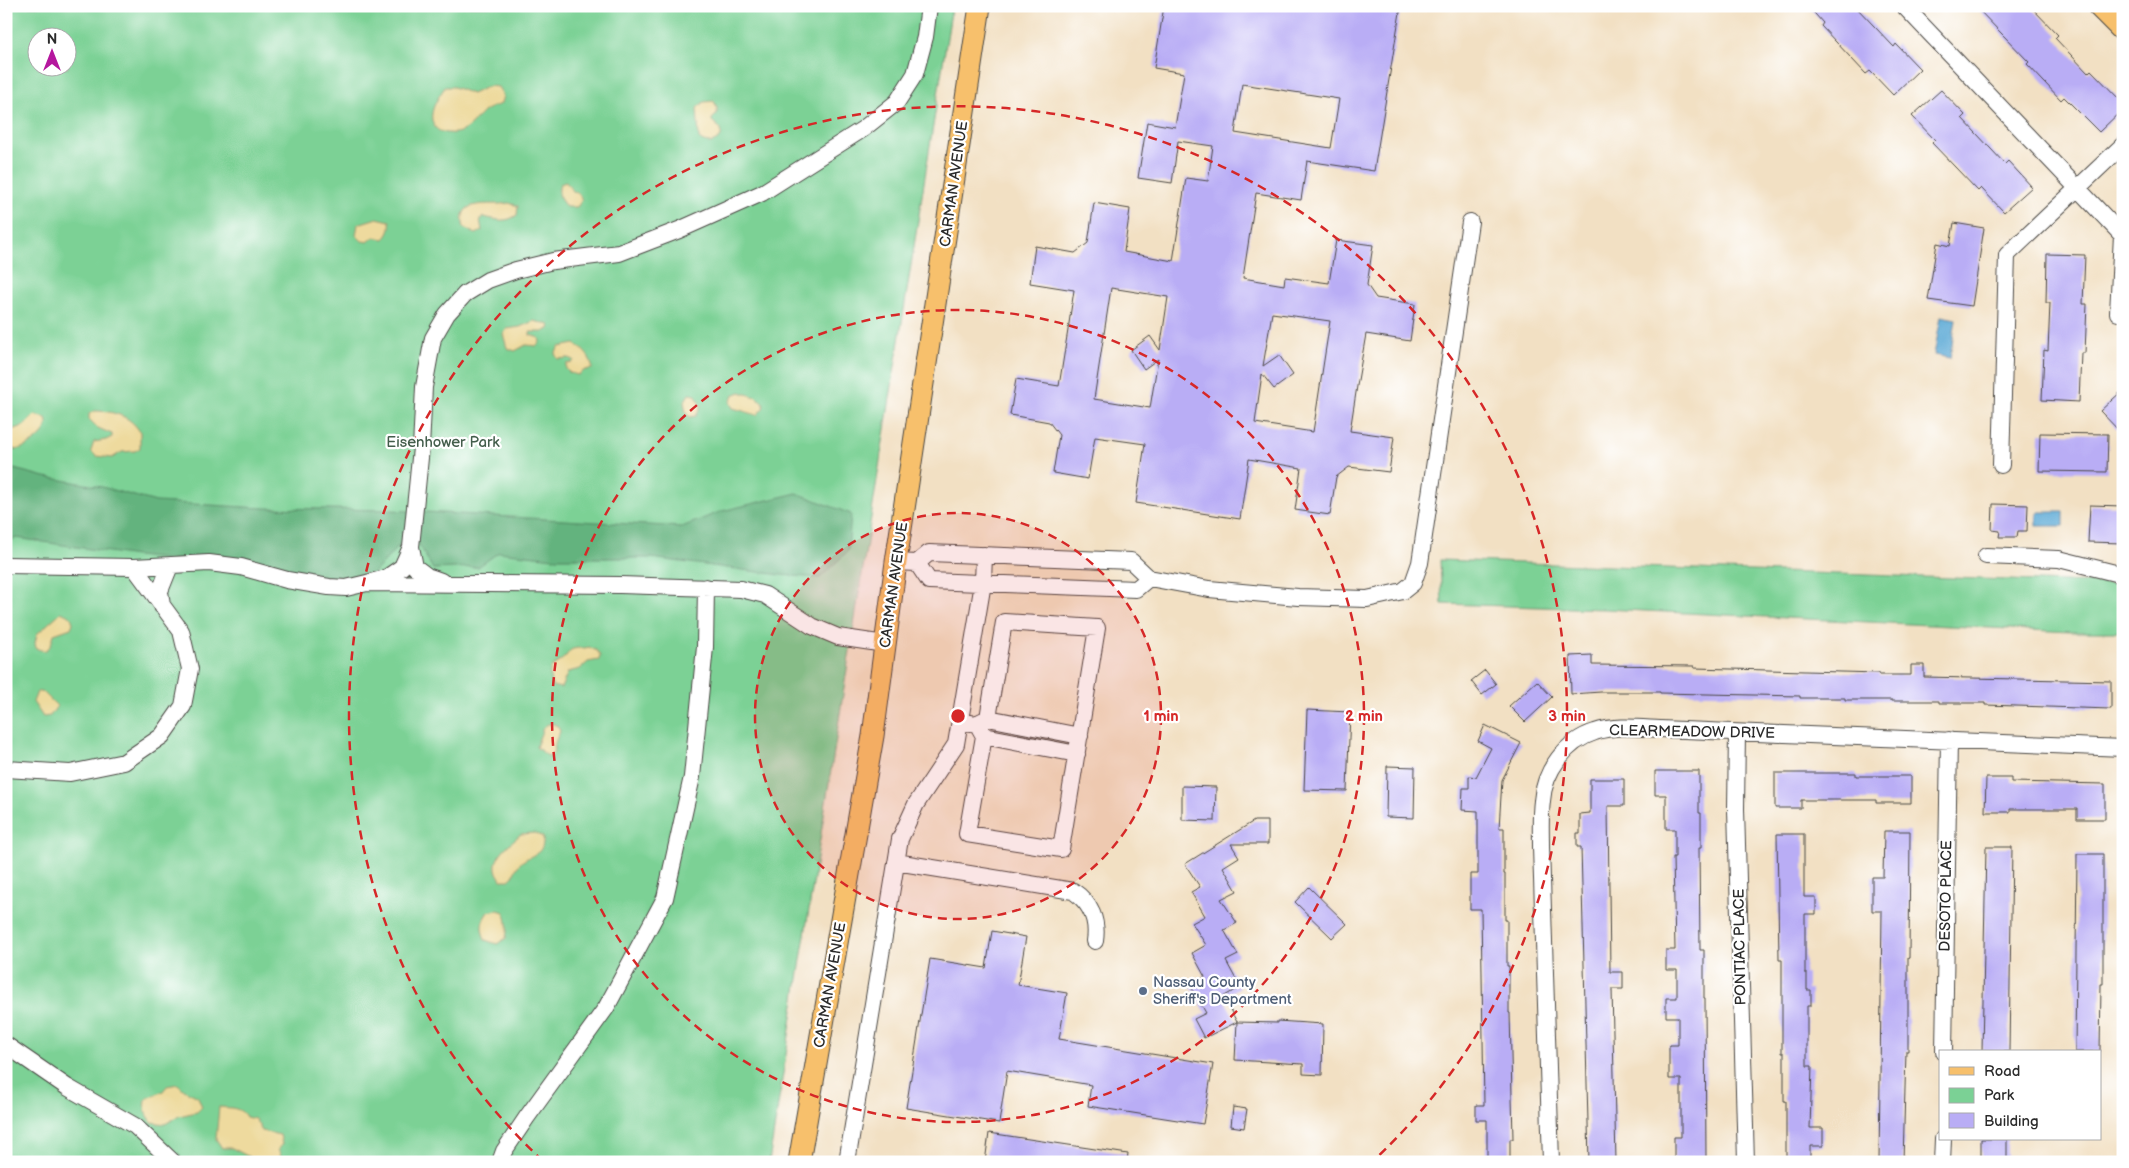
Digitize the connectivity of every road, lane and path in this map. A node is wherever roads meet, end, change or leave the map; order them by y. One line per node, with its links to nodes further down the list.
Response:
1 (929, 6): 11 (street)
2 (980, 6): 14 (main road, CARMAN AVENUE)
3 (1904, 6): 7 (street)
4 (2098, 6): 5 (main road)
5 (2123, 31)
6 (2123, 145): 7 (street)
7 (2077, 188): 9 (street); 10 (street)
8 (1470, 222): 20 (street)
9 (2118, 313)
10 (2001, 465)
11 (411, 548): 21 (street); 23 (street)
12 (984, 555): 15 (street); 20 (street); 22 (street)
13 (1986, 556): 19 (street)
14 (896, 562): 15 (street); 26 (main road, CARMAN AVENUE)
15 (917, 563): 22 (street)
16 (6, 564): 18 (street)
17 (170, 566): 18 (street); 21 (street); 25 (street)
18 (134, 567): 25 (street)
19 (2123, 575)
20 (1149, 578): 22 (street)
21 (367, 583): 23 (street)
22 (983, 583): 27 (street)
23 (448, 584): 24 (street)
24 (706, 587): 26 (street); 40 (street)
25 (162, 606): 33 (street)
26 (886, 644): 41 (main road, CARMAN AVENUE)
27 (977, 725): 29 (street); 29 (street); 32 (street); 32 (street); 34 (street)
28 (1737, 733): 30 (street, CLEARMEADOW DRIVE); 43 (street, CLEARMEADOW DRIVE); 44 (street, PONTIAC PLACE)
29 (1080, 736): 32 (street)
30 (1949, 740): 31 (street, CLEARMEADOW DRIVE); 37 (street, DESOTO PLACE)
31 (2123, 748)
32 (1077, 754)
33 (6, 769)
34 (896, 862): 35 (street); 42 (street)
35 (1095, 941)
36 (6, 1045): 39 (street)
37 (1944, 1050)
38 (1943, 1140): 45 (street)
39 (172, 1162)
40 (500, 1162)
41 (799, 1162)
42 (847, 1162)
43 (1552, 1162)
44 (1746, 1162)
45 (1942, 1162)

